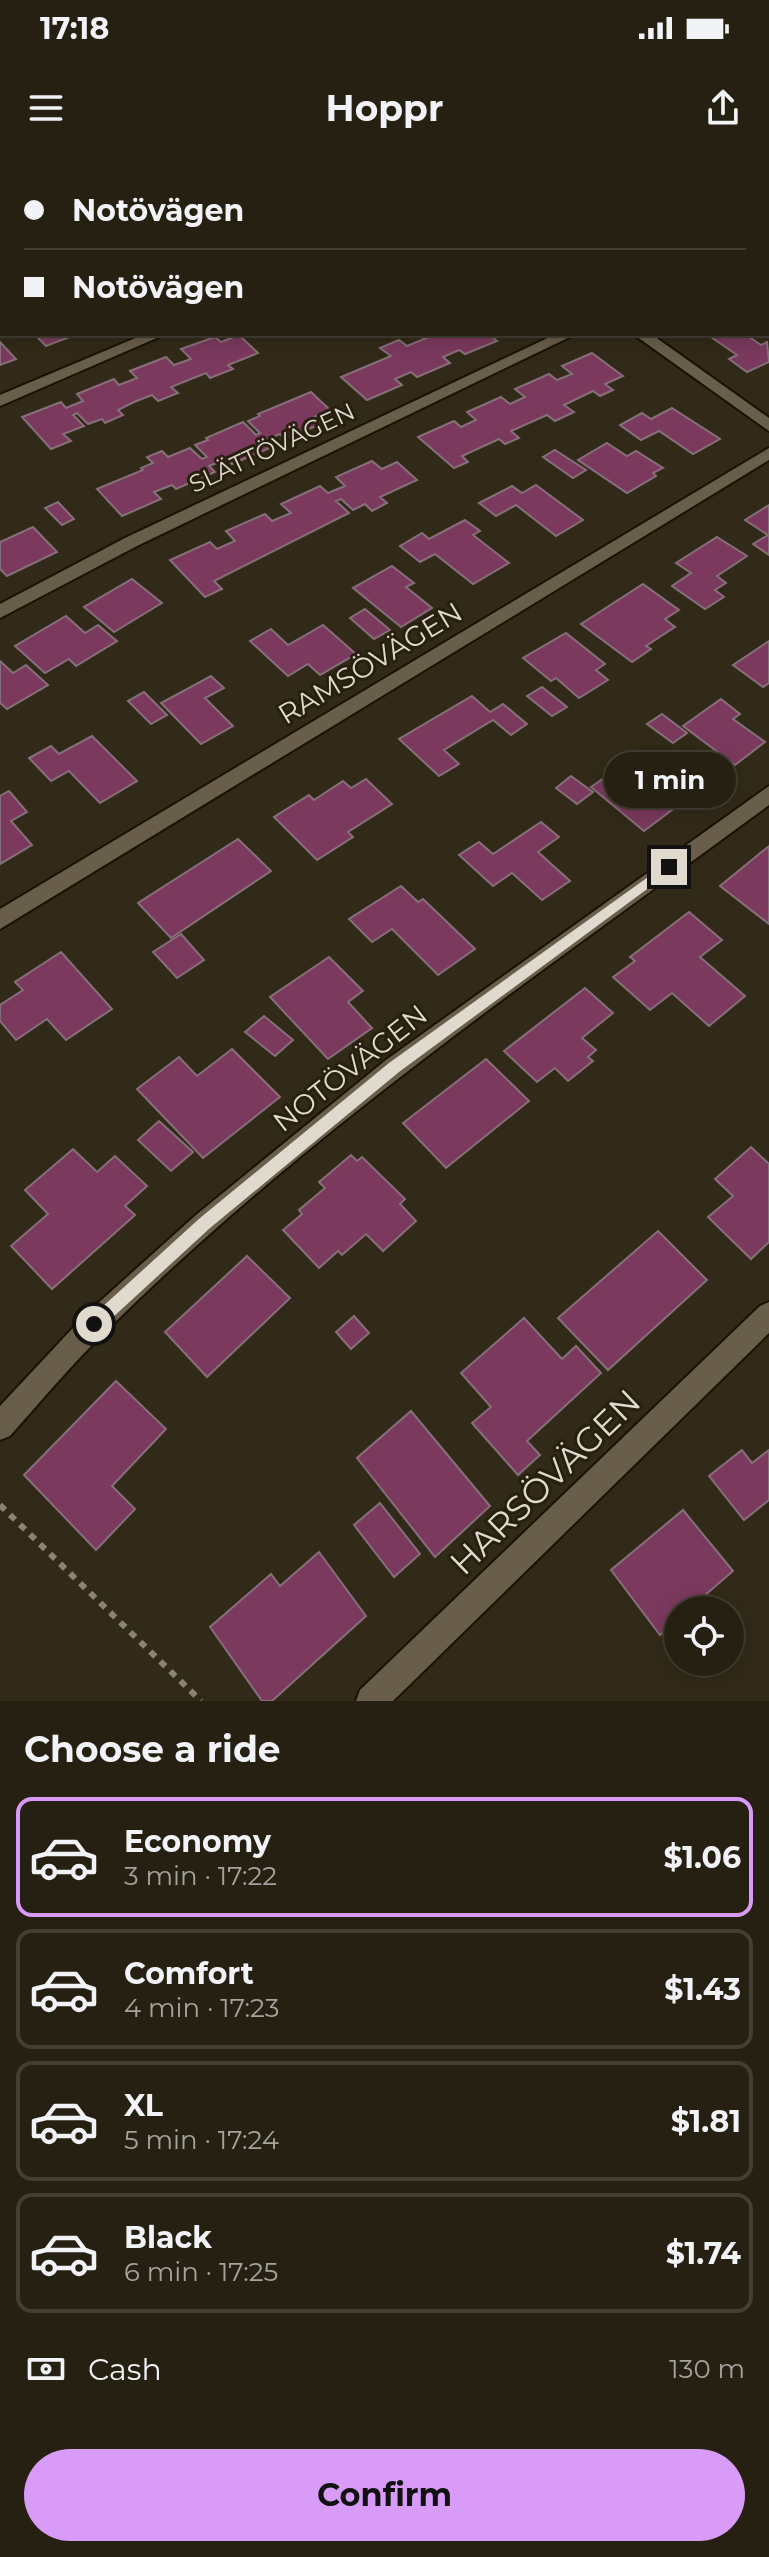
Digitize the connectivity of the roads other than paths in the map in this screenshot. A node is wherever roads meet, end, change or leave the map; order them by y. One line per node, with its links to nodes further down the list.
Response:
1 (153, 336): 4 (street)
2 (564, 336): 7 (street, SLÄTTÖVÄGEN)
3 (644, 336): 5 (street)
4 (0, 401)
5 (769, 426)
6 (769, 453): 9 (street, RAMSÖVÄGEN)
7 (0, 612)
8 (769, 794): 11 (street, NOTÖVÄGEN)
9 (0, 920)
10 (769, 1315): 12 (street, HARSÖVÄGEN)
11 (0, 1426)
12 (371, 1701)

